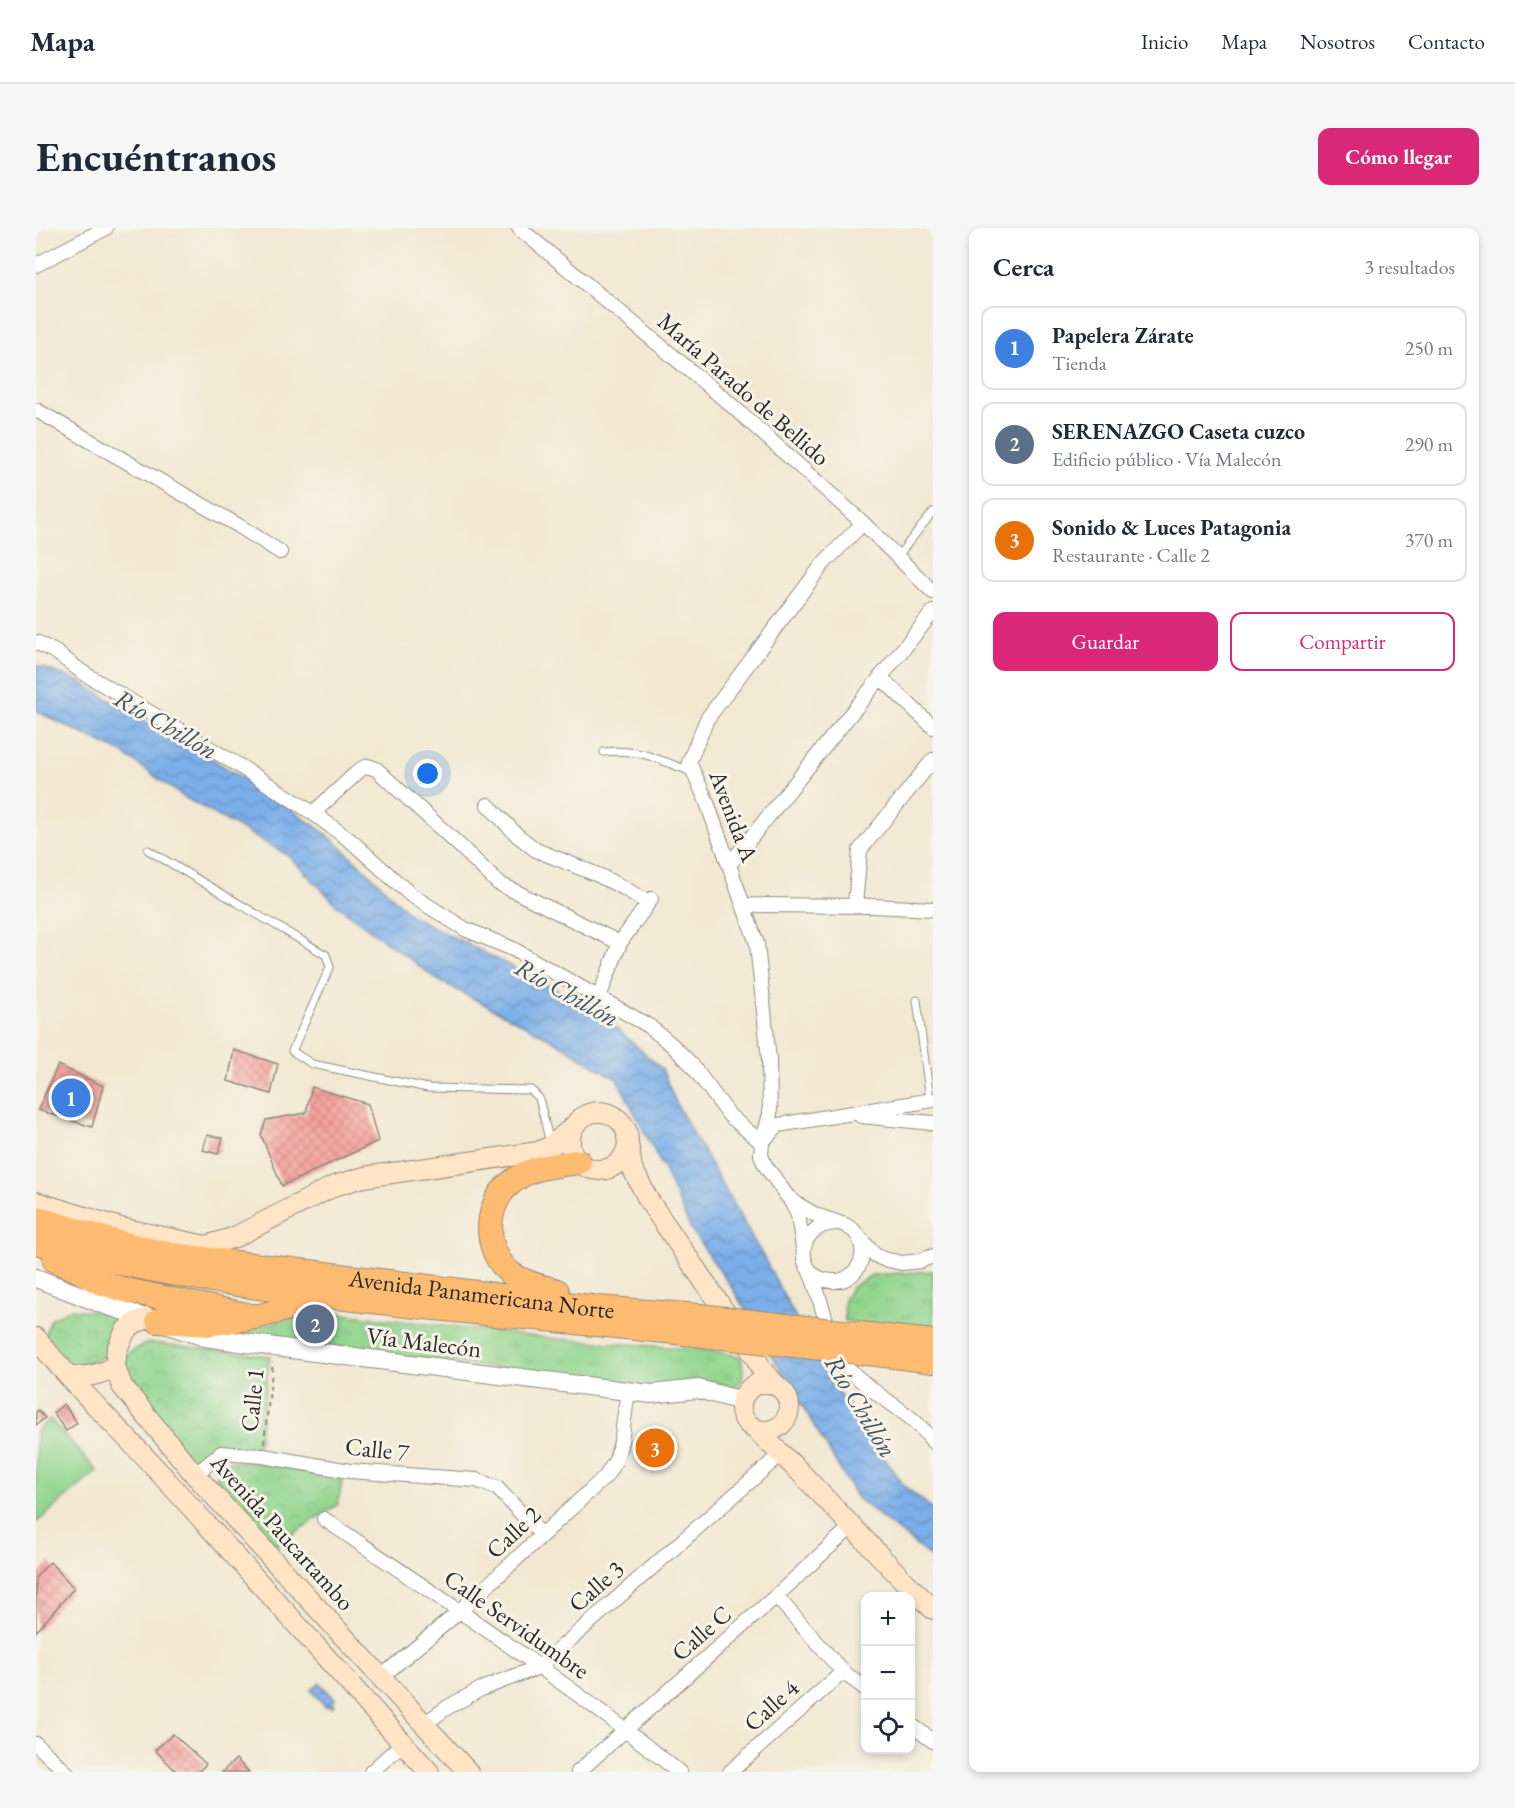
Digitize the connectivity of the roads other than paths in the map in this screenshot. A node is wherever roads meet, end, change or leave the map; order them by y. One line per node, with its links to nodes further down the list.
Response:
1 (106, 228): 3 (street)
2 (519, 228): 6 (street, María Parado de Bellido)
3 (36, 265)
4 (36, 410): 7 (street)
5 (933, 512): 8 (lane)
6 (863, 523): 8 (street, María Parado de Bellido); 16 (street, Avenida A)
7 (280, 552)
8 (897, 557): 9 (street, María Parado de Bellido)
9 (933, 592)
10 (933, 612): 12 (street)
11 (36, 642): 18 (street)
12 (880, 677): 13 (street); 20 (street)
13 (933, 727)
14 (604, 752): 16 (lane)
15 (933, 760): 21 (street)
16 (694, 773): 20 (street, Avenida A)
17 (488, 805): 24 (street)
18 (313, 813): 24 (street); 25 (street)
19 (148, 850): 33 (lane)
20 (729, 865): 22 (street, Avenida A)
21 (855, 905): 22 (street); 23 (street)
22 (743, 906): 32 (street, Avenida A)
23 (933, 909)
24 (620, 943): 25 (street)
25 (598, 997): 32 (street)
26 (917, 1000): 27 (lane)
27 (932, 1100): 28 (street)
28 (835, 1115): 29 (street); 32 (street)
29 (933, 1123)
30 (575, 1125): 31 (main road); 33 (main road); 34 (main road)
31 (627, 1137): 34 (main road); 36 (main road)
32 (762, 1143): 35 (street)
33 (551, 1146): 42 (main road)
34 (590, 1166): 36 (main road); 51 (highway)
35 (787, 1196): 39 (street); 43 (street)
36 (649, 1201): 59 (main road)
37 (36, 1202): 42 (main road)
38 (36, 1218): 49 (highway, Avenida Panamericana Norte)
39 (836, 1223): 40 (street); 43 (street)
40 (859, 1238): 45 (street); 48 (street)
41 (36, 1242): 50 (highway, Avenida Panamericana Norte)
42 (206, 1245): 49 (highway)
43 (804, 1251): 46 (street)
44 (36, 1252): 53 (highway)
45 (933, 1256)
46 (809, 1270): 48 (street); 52 (street)
47 (36, 1278): 54 (street, Vía Malecón)
48 (846, 1279): 52 (street)
49 (416, 1284): 51 (highway, Avenida Panamericana Norte)
50 (329, 1297): 53 (highway); 55 (highway, Avenida Panamericana Norte)
51 (598, 1308): 55 (highway, Avenida Panamericana Norte)
52 (825, 1314): 67 (street)
53 (255, 1317): 54 (highway)
54 (153, 1319): 61 (main road); 64 (street, Vía Malecón)
55 (697, 1325): 58 (highway, Avenida Panamericana Norte, bridge)
56 (36, 1338): 62 (main road)
57 (933, 1342): 58 (highway, Avenida Panamericana Norte)
58 (904, 1348): 60 (highway, Avenida Panamericana Norte)
59 (754, 1356): 63 (main road); 65 (main road)
60 (933, 1361)
61 (115, 1367): 62 (main road); 73 (main road, Avenida Paucartambo)
62 (69, 1377): 75 (main road)
63 (778, 1387): 65 (main road); 66 (main road)
64 (628, 1391): 65 (street, Vía Malecón); 78 (street, Calle 2)
65 (744, 1398): 69 (main road)
66 (789, 1412): 69 (main road); 72 (main road)
67 (906, 1414): 68 (street); 70 (street)
68 (933, 1423)
69 (753, 1427): 71 (main road)
70 (933, 1442)
71 (781, 1454): 72 (main road); 82 (street, Calle 3)
72 (800, 1471): 77 (main road)
73 (195, 1475): 74 (main road, Avenida Paucartambo); 78 (street, Calle 7)
74 (216, 1498): 75 (main road); 84 (main road, Avenida Paucartambo)
75 (198, 1514): 90 (main road)
76 (324, 1520): 81 (street, Calle Servidumbre)
77 (852, 1526): 79 (street, Calle C); 80 (main road)
78 (542, 1535): 81 (street, Calle 2)
79 (776, 1596): 83 (street); 88 (street, Calle C)
80 (933, 1609)
81 (460, 1611): 82 (street, Calle Servidumbre); 84 (street, Calle 2)
82 (539, 1667): 86 (street, Calle 3); 88 (street, Calle Servidumbre)
83 (843, 1672): 85 (street); 92 (street, Calle 4)
84 (381, 1677): 86 (main road, Avenida Paucartambo)
85 (861, 1685)
86 (423, 1724): 96 (main road, Avenida Paucartambo)
87 (915, 1728): 89 (street)
88 (626, 1729): 97 (street, Calle C); 98 (street, Calle Servidumbre)
89 (933, 1741)
90 (403, 1743): 94 (street); 95 (main road)
91 (36, 1744): 93 (street)
92 (738, 1770)
93 (66, 1772)
94 (371, 1772)
95 (429, 1772)
96 (468, 1772)
97 (578, 1772)
98 (679, 1772)

